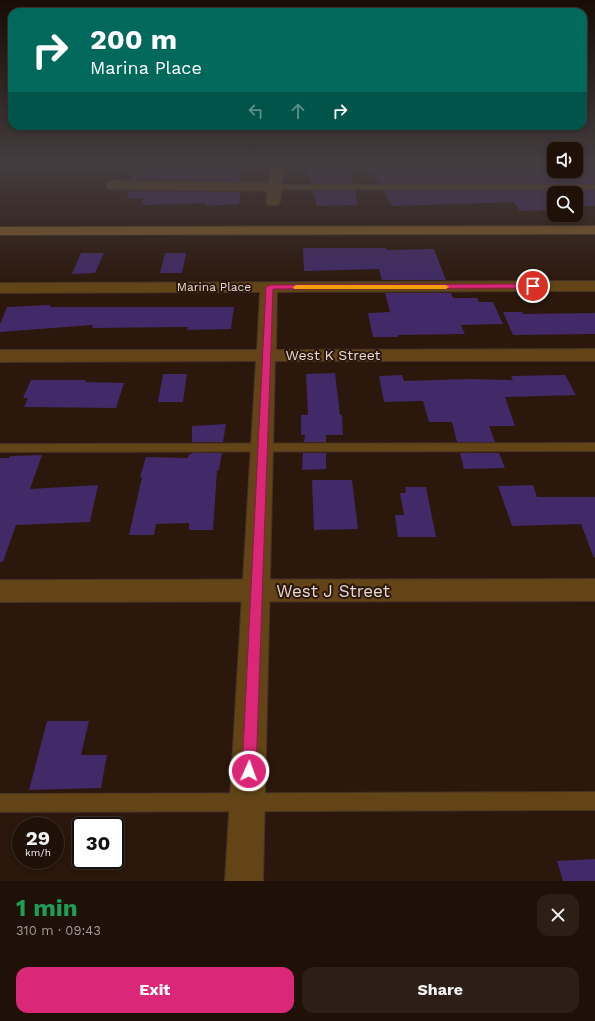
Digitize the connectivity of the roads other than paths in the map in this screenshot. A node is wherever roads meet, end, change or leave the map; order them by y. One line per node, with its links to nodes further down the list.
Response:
1 (595, 230): 2 (main road)
2 (0, 231)
3 (595, 286): 4 (street, Marina Place)
4 (270, 287): 5 (street, Marina Place); 7 (street)
5 (0, 288)
6 (595, 354): 7 (street, West K Street)
7 (267, 355): 8 (street, West K Street); 11 (street)
8 (0, 356)
9 (595, 447): 11 (lane)
10 (0, 448): 11 (lane)
11 (263, 448): 14 (street)
12 (595, 590): 14 (street, West J Street)
13 (0, 591): 14 (street, West J Street)
14 (256, 591): 15 (street)
15 (247, 801): 16 (lane); 17 (lane); 18 (street)
16 (595, 801)
17 (0, 803)
18 (244, 881)

